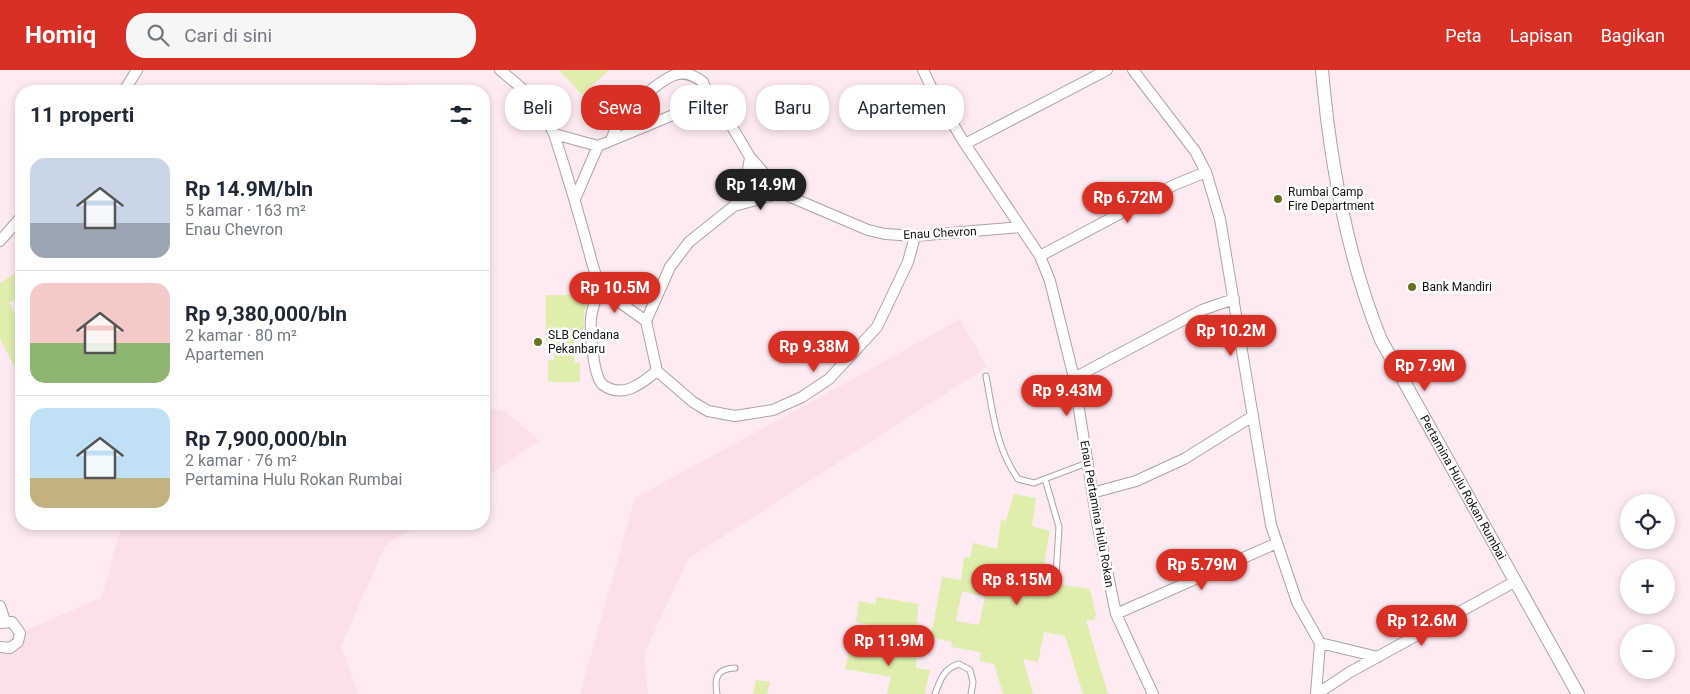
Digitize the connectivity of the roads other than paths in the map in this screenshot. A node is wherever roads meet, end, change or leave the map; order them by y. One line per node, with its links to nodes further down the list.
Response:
1 (138, 70): 7 (street)
2 (500, 70): 11 (street)
3 (923, 70): 13 (street, Enau Pertamina Hulu Rokan)
4 (1107, 70): 13 (street)
5 (1133, 70): 16 (street)
6 (1322, 70): 38 (street, Pertamina Hulu Rokan Rumbai)
7 (128, 85)
8 (704, 85): 12 (street)
9 (670, 116): 12 (street)
10 (734, 130): 15 (street, Enau Chevron)
11 (554, 134): 14 (street); 18 (street)
12 (611, 140): 14 (street)
13 (966, 144): 21 (street, Enau Pertamina Hulu Rokan)
14 (598, 146): 18 (street)
15 (750, 157): 17 (street, Enau Chevron); 19 (street)
16 (1206, 172): 25 (street); 27 (street)
17 (781, 193): 19 (street); 23 (street, Enau Chevron)
18 (575, 199): 26 (street)
19 (734, 206): 28 (street)
20 (15, 224): 24 (street)
21 (1020, 227): 23 (street, Enau Chevron); 25 (street, Enau Pertamina Hulu Rokan)
22 (15, 232): 24 (street)
23 (915, 236): 29 (street)
24 (2, 240)
25 (1040, 256): 31 (street, Enau Pertamina Hulu Rokan)
26 (598, 287): 28 (street); 29 (street)
27 (1234, 299): 31 (street); 32 (street)
28 (646, 321): 29 (street)
29 (657, 371)
30 (986, 376): 34 (lane)
31 (1074, 378): 33 (street, Enau Pertamina Hulu Rokan)
32 (1253, 416): 35 (street); 36 (street)
33 (1087, 463): 34 (lane); 35 (street, Enau Pertamina Hulu Rokan)
34 (1045, 479): 37 (lane)
35 (1092, 493): 40 (street, Enau Pertamina Hulu Rokan)
36 (1277, 543): 40 (street); 42 (street)
37 (1056, 576)
38 (1516, 581): 44 (street); 51 (street, Pertamina Hulu Rokan Rumbai)
39 (0, 606): 41 (street)
40 (1116, 614): 49 (street, Enau Pertamina Hulu Rokan)
41 (2, 622): 43 (street)
42 (1320, 643): 44 (street); 50 (street)
43 (0, 647)
44 (1378, 657): 50 (street)
45 (735, 668): 46 (lane)
46 (717, 694)
47 (935, 694): 48 (lane)
48 (971, 694)
49 (1154, 694)
50 (1316, 694)
51 (1578, 694)

